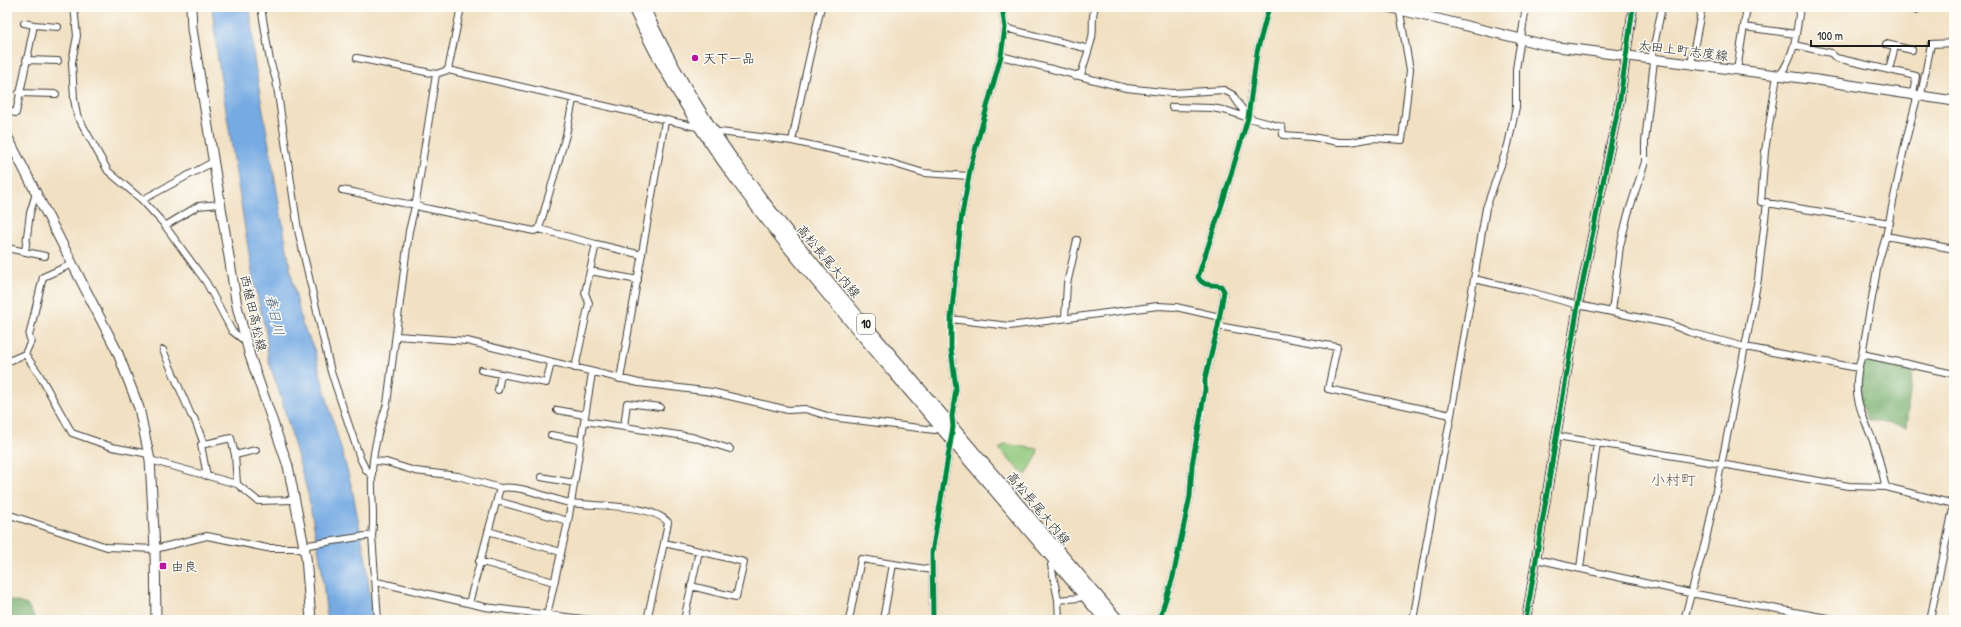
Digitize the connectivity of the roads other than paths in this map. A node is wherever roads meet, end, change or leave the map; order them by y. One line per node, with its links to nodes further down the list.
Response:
1 (74, 7): 65 (street)
2 (192, 7): 61 (main road, 西植田高松線)
3 (261, 7): 127 (street)
4 (461, 7): 41 (street)
5 (633, 7): 57 (main road, 高松長尾大内線 / 10)
6 (644, 7): 58 (main road, 高松長尾大内線 / 10)
7 (821, 7): 60 (street)
8 (1002, 7): 25 (street)
9 (1095, 7): 32 (street)
10 (1269, 7): 55 (street)
11 (1388, 7): 20 (main road, 太田上町志度線)
12 (1526, 7): 27 (street)
13 (1634, 7): 35 (street)
14 (1662, 7): 38 (street)
15 (1702, 7): 40 (street)
16 (1747, 7): 24 (street)
17 (1800, 7): 26 (street)
18 (1902, 7): 19 (street)
19 (1916, 7)
20 (1398, 8): 27 (main road, 太田上町志度線); 55 (street)
21 (24, 23): 22 (street)
22 (34, 26): 23 (street); 37 (street)
23 (58, 27)
24 (1744, 27): 26 (street); 42 (street)
25 (1005, 28): 32 (street); 34 (street)
26 (1796, 34): 30 (street)
27 (1520, 39): 35 (main road, 太田上町志度線); 83 (street)
28 (1954, 43): 49 (street)
29 (1886, 44): 31 (street)
30 (1794, 45): 43 (street); 45 (street)
31 (1894, 46): 33 (street); 43 (street)
32 (1089, 49): 46 (street)
33 (1912, 50)
34 (1000, 56): 46 (street); 62 (street)
35 (1626, 56): 38 (main road, 太田上町志度線); 85 (street)
36 (357, 58): 44 (street)
37 (26, 60): 39 (street); 47 (street)
38 (1652, 60): 40 (main road, 太田上町志度線); 86 (street)
39 (58, 61)
40 (1691, 64): 42 (main road, 太田上町志度線)
41 (448, 70): 44 (street); 50 (street)
42 (1737, 70): 45 (main road, 太田上町志度線)
43 (1889, 70): 49 (street)
44 (436, 74): 68 (street)
45 (1779, 75): 49 (main road, 太田上町志度線); 66 (street)
46 (1075, 76): 54 (street)
47 (19, 93): 48 (street); 53 (street)
48 (56, 94)
49 (1917, 94): 51 (main road, 太田上町志度線); 69 (street)
50 (573, 100): 56 (street); 71 (street)
51 (1954, 101)
52 (1172, 107): 55 (street)
53 (7, 111)
54 (1244, 112)
55 (1248, 118): 87 (street)
56 (665, 121): 57 (street); 78 (street)
57 (698, 128): 58 (street); 80 (main road, 高松長尾大内線 / 10)
58 (712, 131): 60 (street); 80 (main road, 高松長尾大内線 / 10)
59 (7, 136): 64 (main road)
60 (792, 141): 62 (street)
61 (213, 162): 65 (street); 67 (main road, 西植田高松線)
62 (969, 176): 89 (street)
63 (342, 190): 68 (street)
64 (36, 193): 77 (street); 81 (main road)
65 (142, 200): 70 (street)
66 (1767, 202): 69 (street); 93 (street)
67 (220, 204): 70 (street); 92 (main road, 西植田高松線)
68 (416, 204): 71 (street); 91 (street)
69 (1890, 223): 72 (street)
70 (165, 226): 92 (street)
71 (540, 229): 74 (street)
72 (1886, 236): 76 (street); 96 (street)
73 (1076, 240): 88 (street)
74 (596, 244): 78 (street); 82 (street)
75 (7, 248): 77 (street)
76 (1954, 249)
77 (26, 252): 79 (street)
78 (642, 255): 84 (street)
79 (45, 256)
80 (804, 259): 112 (main road, 高松長尾大内線 / 10); 113 (main road, 高松長尾大内線 / 10)
81 (72, 264): 95 (street); 123 (main road)
82 (590, 270): 84 (street); 99 (street)
83 (1474, 279): 85 (street); 109 (street)
84 (638, 280): 105 (street)
85 (1578, 305): 86 (street); 115 (street)
86 (1612, 312): 93 (street)
87 (1220, 316): 88 (street); 90 (street)
88 (1065, 318): 89 (street)
89 (951, 319): 113 (street)
90 (1218, 326): 109 (street); 172 (street)
91 (397, 336): 98 (street); 124 (street)
92 (246, 342): 133 (main road, 西植田高松線)
93 (1745, 347): 100 (street); 125 (street)
94 (163, 350): 119 (street)
95 (25, 354): 97 (street); 123 (street)
96 (1862, 354): 100 (street); 104 (street)
97 (7, 362)
98 (551, 363): 99 (street); 103 (street)
99 (575, 368): 102 (street)
100 (1858, 368): 131 (street)
101 (481, 370): 103 (street)
102 (592, 373): 105 (street); 110 (street)
103 (500, 374): 106 (street)
104 (1954, 374)
105 (620, 379): 112 (street)
106 (498, 390)
107 (660, 407): 111 (street)
108 (557, 410): 110 (street)
109 (1451, 415): 173 (street)
110 (585, 418): 111 (street); 116 (street)
111 (624, 427): 120 (street)
112 (940, 427): 117 (main road, 高松長尾大内線 / 10)
113 (953, 427): 117 (street); 171 (main road, 高松長尾大内線 / 10)
114 (551, 435): 116 (street)
115 (1557, 436): 118 (street); 146 (street)
116 (581, 440): 129 (street)
117 (951, 440): 148 (main road, 高松長尾大内線 / 10); 151 (street)
118 (1597, 443): 125 (street); 150 (street)
119 (204, 444): 122 (street); 126 (street)
120 (730, 449)
121 (256, 450): 122 (street)
122 (235, 455): 130 (street)
123 (149, 457): 126 (street); 142 (main road)
124 (374, 461): 127 (street); 132 (street)
125 (1721, 464): 131 (street); 155 (street)
126 (207, 476): 130 (street)
127 (372, 476): 140 (street)
128 (541, 477): 129 (street)
129 (574, 483): 135 (street)
130 (236, 484): 133 (street)
131 (1886, 487): 136 (street)
132 (500, 488): 134 (street); 135 (street)
133 (294, 500): 143 (main road, 西植田高松線)
134 (497, 501): 138 (street); 139 (street)
135 (571, 503): 138 (street); 141 (street)
136 (1954, 504): 177 (street)
137 (7, 514): 142 (street)
138 (568, 521): 145 (street)
139 (488, 531): 145 (street); 147 (street)
140 (370, 535): 143 (street); 152 (street)
141 (664, 543): 144 (street); 164 (street)
142 (155, 549): 143 (street); 160 (main road)
143 (305, 550): 161 (main road, 西植田高松線)
144 (699, 551): 154 (street); 154 (street)
145 (561, 552): 153 (street)
146 (1536, 559): 150 (street); 174 (street)
147 (479, 561): 153 (street); 158 (street)
148 (1055, 561): 156 (main road, 高松長尾大内線 / 10); 157 (street)
149 (893, 564): 151 (street); 166 (street); 167 (street)
150 (1580, 568): 155 (street)
151 (932, 570): 168 (street)
152 (377, 582): 158 (street); 162 (street)
153 (554, 582): 159 (street)
154 (691, 586): 165 (street)
155 (1690, 593): 175 (street); 176 (street)
156 (1084, 596): 157 (street); 170 (main road, 高松長尾大内線 / 10)
157 (1058, 600): 169 (street)
158 (469, 603): 159 (street)
159 (547, 615): 163 (street)
160 (156, 620)
161 (311, 620)
162 (378, 620)
163 (591, 620)
164 (647, 620)
165 (684, 620)
166 (849, 620)
167 (883, 620)
168 (933, 620)
169 (1059, 620)
170 (1104, 620)
171 (1118, 620)
172 (1159, 620)
173 (1413, 620)
174 (1526, 620)
175 (1684, 620)
176 (1838, 620)
177 (1930, 620)

